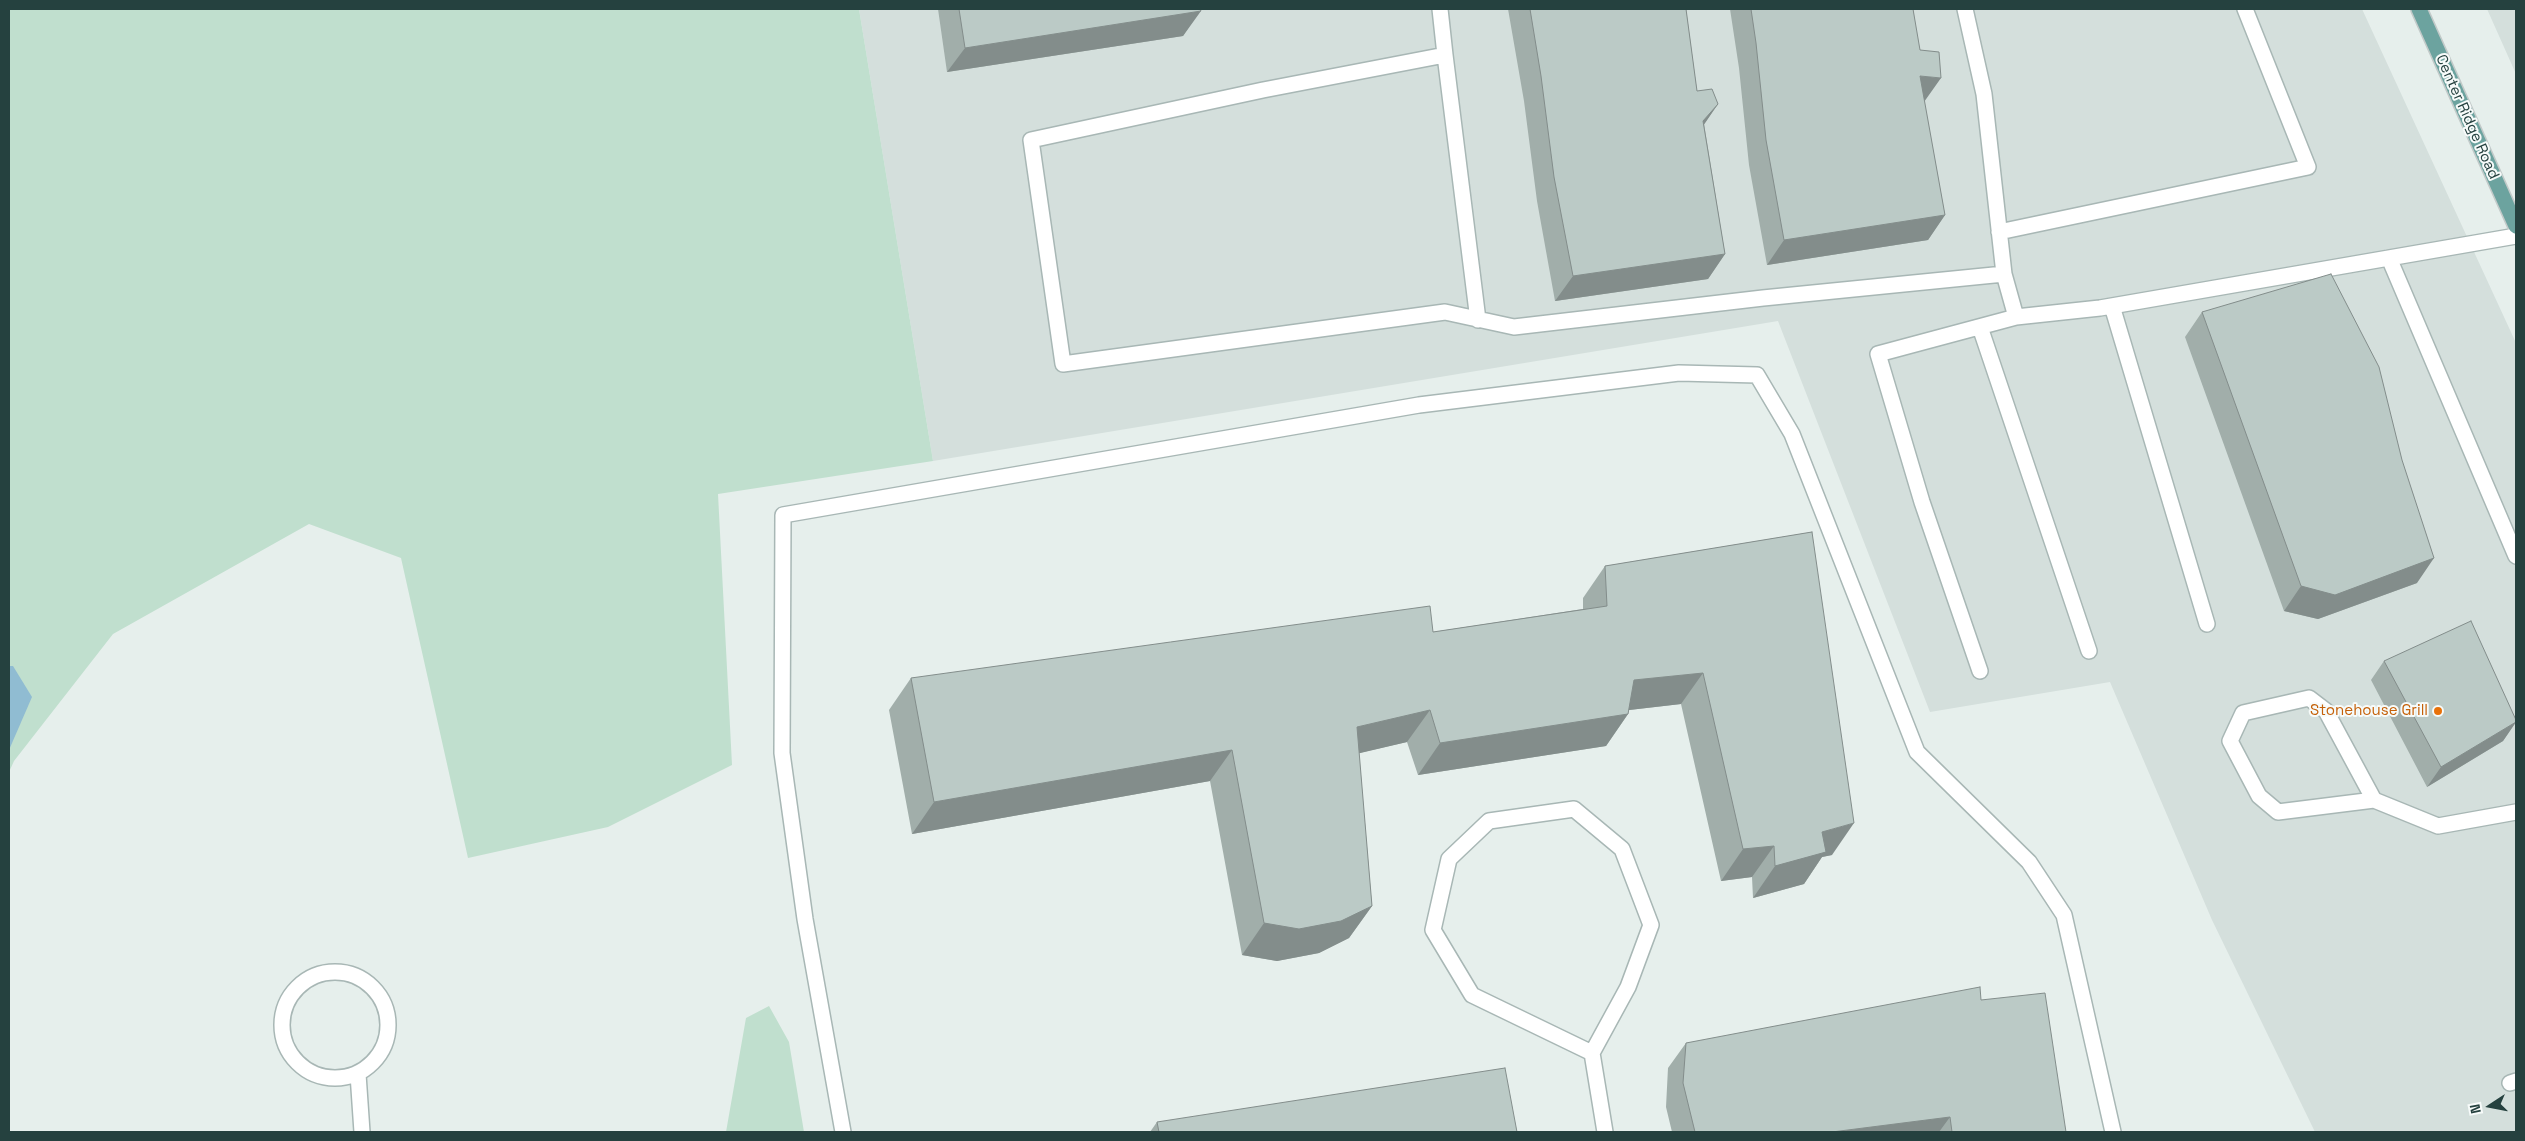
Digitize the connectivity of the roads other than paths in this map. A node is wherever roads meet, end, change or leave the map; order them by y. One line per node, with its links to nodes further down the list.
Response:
1 (1440, 9): 5 (street)
2 (1965, 9): 7 (street)
3 (2245, 9): 7 (street)
4 (2419, 9): 6 (main road, Center Ridge Road)
5 (1446, 55): 13 (street); 13 (street)
6 (2516, 226)
7 (1999, 232): 10 (street)
8 (2516, 236): 9 (street)
9 (2389, 258): 11 (street); 15 (street)
10 (2004, 274): 12 (street); 13 (street)
11 (2112, 306): 12 (street); 16 (street)
12 (2016, 317): 14 (street)
13 (1478, 320)
14 (1980, 327): 17 (street); 18 (street)
15 (2516, 556)
16 (2207, 624)
17 (2089, 651)
18 (1980, 671)
19 (2374, 800): 19 (street); 20 (street)
20 (2516, 812)
21 (1592, 1053): 21 (street); 25 (street)
22 (358, 1074): 22 (street); 23 (street)
23 (362, 1132)
24 (843, 1132): 26 (street)
25 (1605, 1132)
26 (2113, 1132)

